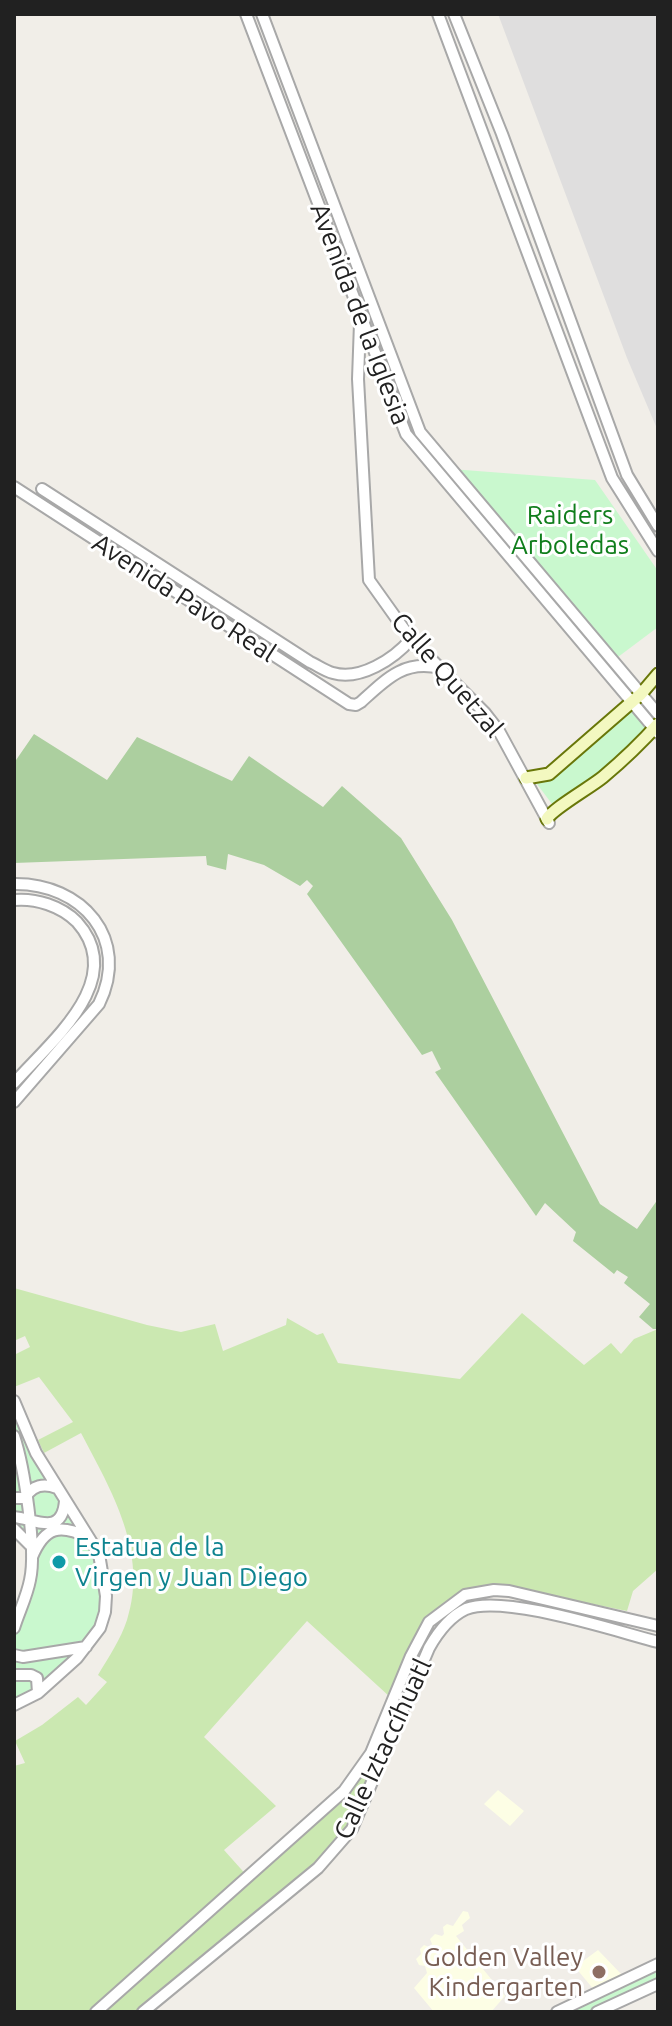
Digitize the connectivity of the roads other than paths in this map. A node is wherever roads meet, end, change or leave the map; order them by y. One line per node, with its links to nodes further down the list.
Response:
1 (246, 14): 5 (street, Avenida de la Iglesia)
2 (262, 14): 15 (street, Avenida de la Iglesia)
3 (438, 14): 11 (street)
4 (454, 14): 10 (street)
5 (360, 317): 6 (street, Avenida de la Iglesia); 7 (street, Calle Quetzal)
6 (383, 373): 7 (street); 16 (street, Avenida de la Iglesia)
7 (358, 379): 12 (street, Calle Quetzal)
8 (14, 487): 13 (street, Avenida Pavo Real)
9 (42, 489): 12 (street, Avenida Pavo Real)
10 (658, 526)
11 (658, 551)
12 (411, 639): 13 (street, Calle Quetzal)
13 (442, 669): 19 (street, Calle Quetzal)
14 (658, 674): 15 (main road)
15 (641, 694): 16 (main road); 17 (street, Avenida de la Iglesia)
16 (631, 702): 18 (street, Avenida de la Iglesia); 19 (main road)
17 (658, 714)
18 (657, 729): 20 (main road)
19 (526, 778): 20 (street, Calle Quetzal)
20 (548, 821)
21 (14, 884): 24 (street)
22 (14, 900): 23 (street)
23 (14, 1083)
24 (14, 1102)
25 (14, 1401): 29 (street)
26 (14, 1436): 27 (street)
27 (18, 1449): 28 (street); 30 (street)
28 (14, 1466)
29 (57, 1488): 30 (street); 31 (street)
30 (20, 1498): 33 (street)
31 (65, 1501): 33 (street); 35 (street)
32 (14, 1517): 33 (street)
33 (29, 1518): 36 (street)
34 (14, 1529): 36 (street)
35 (90, 1538): 37 (street); 41 (street)
36 (30, 1545): 37 (street)
37 (32, 1557): 39 (street)
38 (658, 1626): 48 (street, Calle Iztaccíhuatl)
39 (14, 1628)
40 (658, 1642): 49 (street, Calle Iztaccíhuatl)
41 (86, 1647): 42 (street); 44 (street)
42 (14, 1655)
43 (14, 1675): 44 (street)
44 (38, 1693): 45 (street)
45 (14, 1705)
46 (658, 1964): 50 (street)
47 (658, 1984): 51 (street)
48 (96, 2012)
49 (143, 2012)
50 (557, 2012)
51 (597, 2012)

